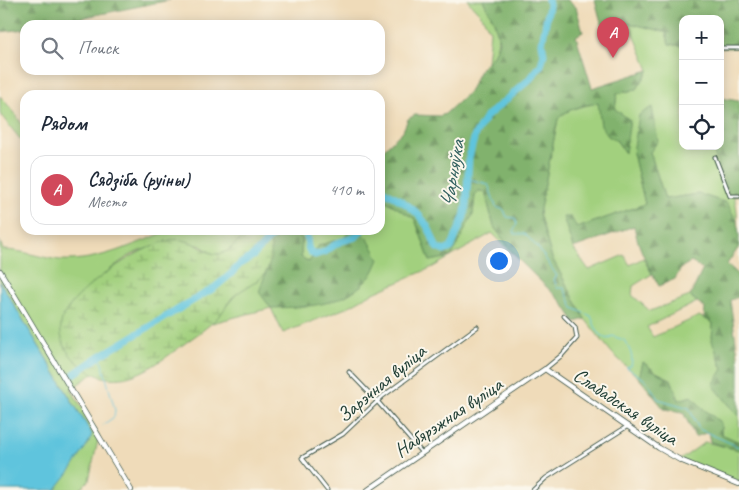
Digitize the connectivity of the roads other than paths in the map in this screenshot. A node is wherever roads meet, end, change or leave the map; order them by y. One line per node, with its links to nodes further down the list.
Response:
1 (724, 48): 2 (street)
2 (739, 48)
3 (715, 156): 4 (street)
4 (739, 196)
5 (0, 271): 14 (street)
6 (564, 316): 8 (street)
7 (477, 327): 10 (street, Зарэчная вуліца)
8 (546, 369): 11 (street, Слабадская вуліца); 12 (street, Набярэжная вуліца)
9 (349, 372): 10 (street)
10 (377, 401): 12 (street); 15 (street, Зарэчная вуліца)
11 (628, 426): 13 (street, Слабадская вуліца); 17 (street)
12 (422, 453): 16 (street, Набярэжная вуліца)
13 (739, 484)
14 (131, 490)
15 (327, 490)
16 (368, 490)
17 (533, 490)

